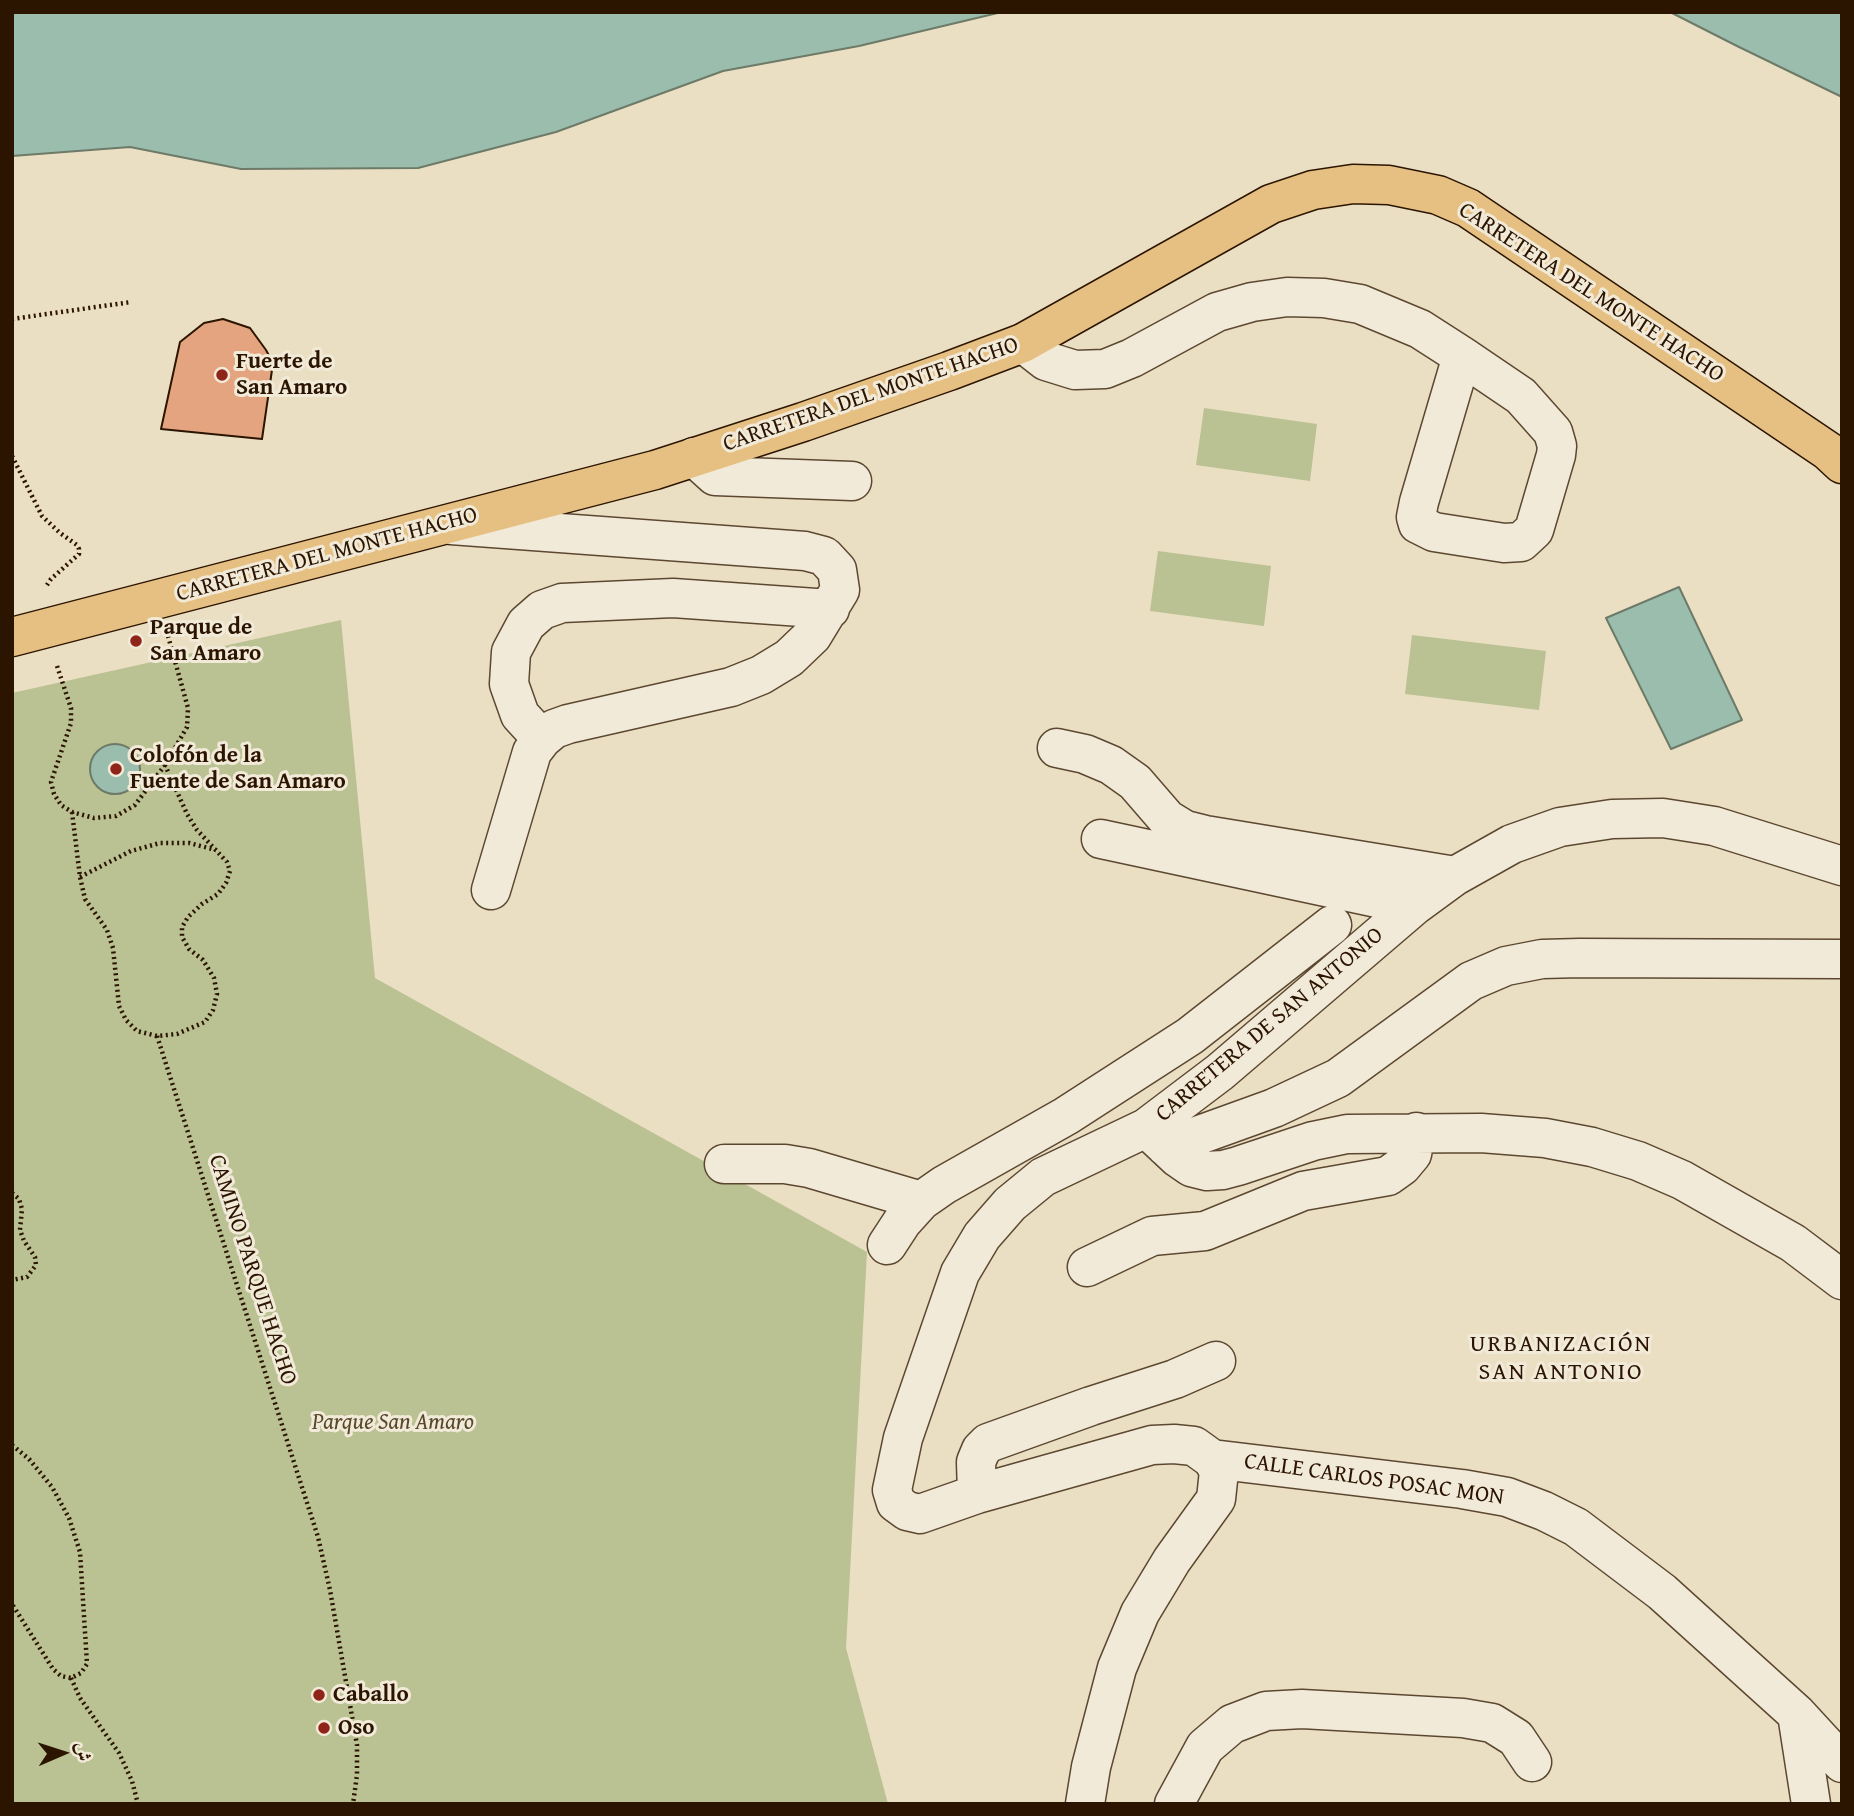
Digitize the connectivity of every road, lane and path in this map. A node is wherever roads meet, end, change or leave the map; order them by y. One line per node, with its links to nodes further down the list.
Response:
1 (131, 302): 2 (path)
2 (12, 319)
3 (1023, 343): 4 (street); 6 (main road, CARRETERA DEL MONTE HACHO); 7 (main road, CARRETERA DEL MONTE HACHO)
4 (1462, 356): 4 (street)
5 (12, 456): 12 (path)
6 (694, 457): 8 (street); 9 (main road, CARRETERA DEL MONTE HACHO)
7 (1837, 466)
8 (852, 481)
9 (442, 525): 10 (main road, CARRETERA DEL MONTE HACHO); 11 (street)
10 (157, 599): 12 (main road, CARRETERA DEL MONTE HACHO); 15 (path)
11 (830, 608): 13 (street); 13 (street)
12 (28, 632): 16 (path)
13 (542, 738): 22 (street)
14 (1057, 748): 20 (street)
15 (165, 765): 16 (path); 18 (path)
16 (72, 812): 21 (path)
17 (1101, 839): 23 (street)
18 (217, 850): 21 (path); 26 (path)
19 (1842, 866): 20 (street, CARRETERA DE SAN ANTONIO)
20 (1455, 876): 23 (street, CARRETERA DE SAN ANTONIO)
21 (80, 877): 26 (path)
22 (491, 890)
23 (1414, 906): 28 (street, CARRETERA DE SAN ANTONIO)
24 (1332, 925): 27 (street)
25 (1842, 960): 30 (street)
26 (157, 1036): 48 (path, CAMINO PARQUE HACHO)
27 (1190, 1036): 28 (street); 33 (street)
28 (1220, 1072): 30 (street, CARRETERA DE SAN ANTONIO)
29 (1416, 1132): 30 (street); 35 (street); 37 (street)
30 (1156, 1138): 41 (street, CARRETERA DE SAN ANTONIO)
31 (724, 1164): 33 (street)
32 (12, 1192): 36 (path)
33 (921, 1201): 34 (street)
34 (887, 1245)
35 (1087, 1267)
36 (12, 1280)
37 (1842, 1280)
38 (1216, 1361): 41 (street)
39 (12, 1445): 43 (path)
40 (1212, 1459): 41 (street, CARRETERA DE SAN ANTONIO); 44 (street, CALLE CARLOS POSAC MON); 49 (street)
41 (977, 1494)
42 (12, 1604): 43 (path)
43 (71, 1678): 47 (path)
44 (1797, 1714): 46 (street, CALLE CARLOS POSAC MON); 51 (street)
45 (1532, 1762): 50 (street)
46 (1842, 1763)
47 (138, 1804)
48 (353, 1804)
49 (1085, 1804)
50 (1174, 1804)
51 (1811, 1804)

